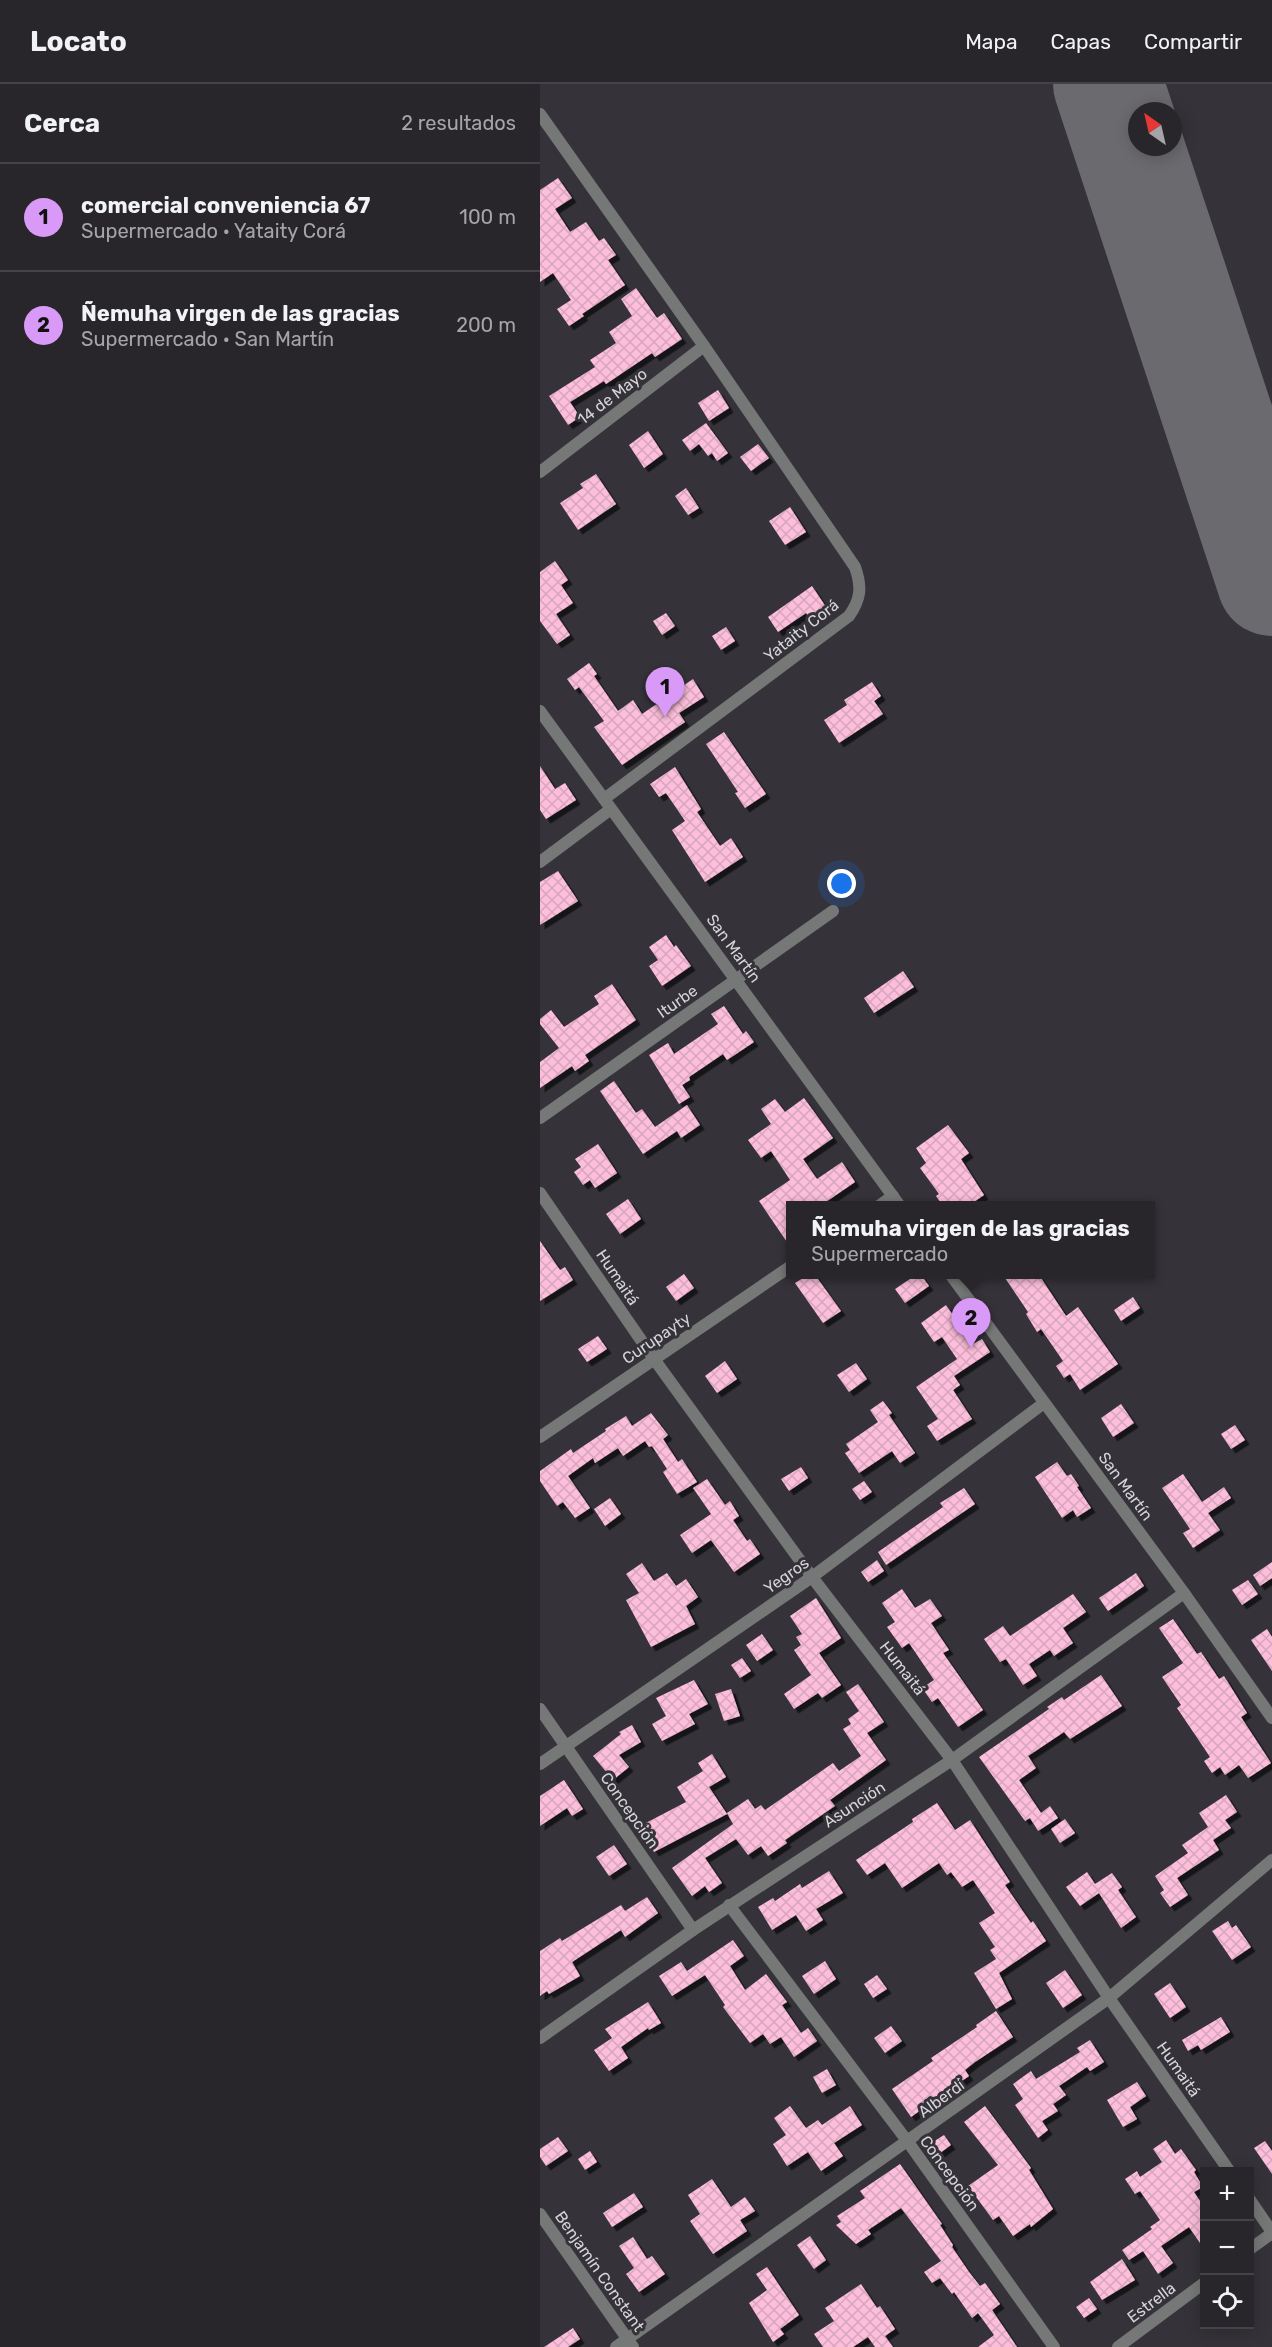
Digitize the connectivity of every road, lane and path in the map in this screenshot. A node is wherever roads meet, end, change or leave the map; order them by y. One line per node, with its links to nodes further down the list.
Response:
1 (540, 114): 2 (street, Yataity Corá)
2 (704, 346): 3 (street, 14 de Mayo); 5 (street, Yataity Corá)
3 (540, 472)
4 (540, 711): 5 (street, San Martín)
5 (608, 803): 6 (street, Yataity Corá); 8 (street, San Martín)
6 (540, 862)
7 (833, 911): 8 (street, Iturbe)
8 (737, 980): 9 (street, Iturbe); 11 (street, San Martín)
9 (540, 1118)
10 (540, 1193): 14 (street, Humaitá)
11 (897, 1201)
12 (786, 1269): 14 (street, Curupayty)
13 (953, 1279): 15 (street, San Martín)
14 (654, 1359): 16 (street, Curupayty); 17 (street, Humaitá)
15 (1044, 1403): 17 (street, Yegros); 18 (street, San Martín)
16 (540, 1437)
17 (812, 1577): 21 (street, Yegros); 22 (street, Humaitá)
18 (1184, 1593): 20 (street, San Martín); 22 (street, Asunción)
19 (540, 1709): 21 (street, Concepción)
20 (1272, 1718)
21 (566, 1747): 23 (street, Yegros); 26 (street, Concepción)
22 (952, 1760): 25 (street, Asunción); 27 (street, Humaitá)
23 (540, 1764)
24 (1272, 1860): 27 (street, Alberdí)
25 (729, 1905): 26 (street, Asunción); 29 (street, Concepción)
26 (693, 1930): 28 (street, Asunción)
27 (1109, 1998): 29 (street, Alberdí); 30 (street, Humaitá)
28 (540, 2038)
29 (908, 2142): 36 (street, Alberdí); 38 (street, Concepción)
30 (1227, 2167)
31 (1254, 2206): 33 (street)
32 (540, 2214): 36 (street, Benjamín Constant)
33 (1272, 2232): 34 (street)
34 (1254, 2246)
35 (1200, 2286): 39 (street, Estrella)
36 (631, 2343): 37 (street, Alberdí)
37 (616, 2347)
38 (1054, 2347)
39 (1118, 2347)

